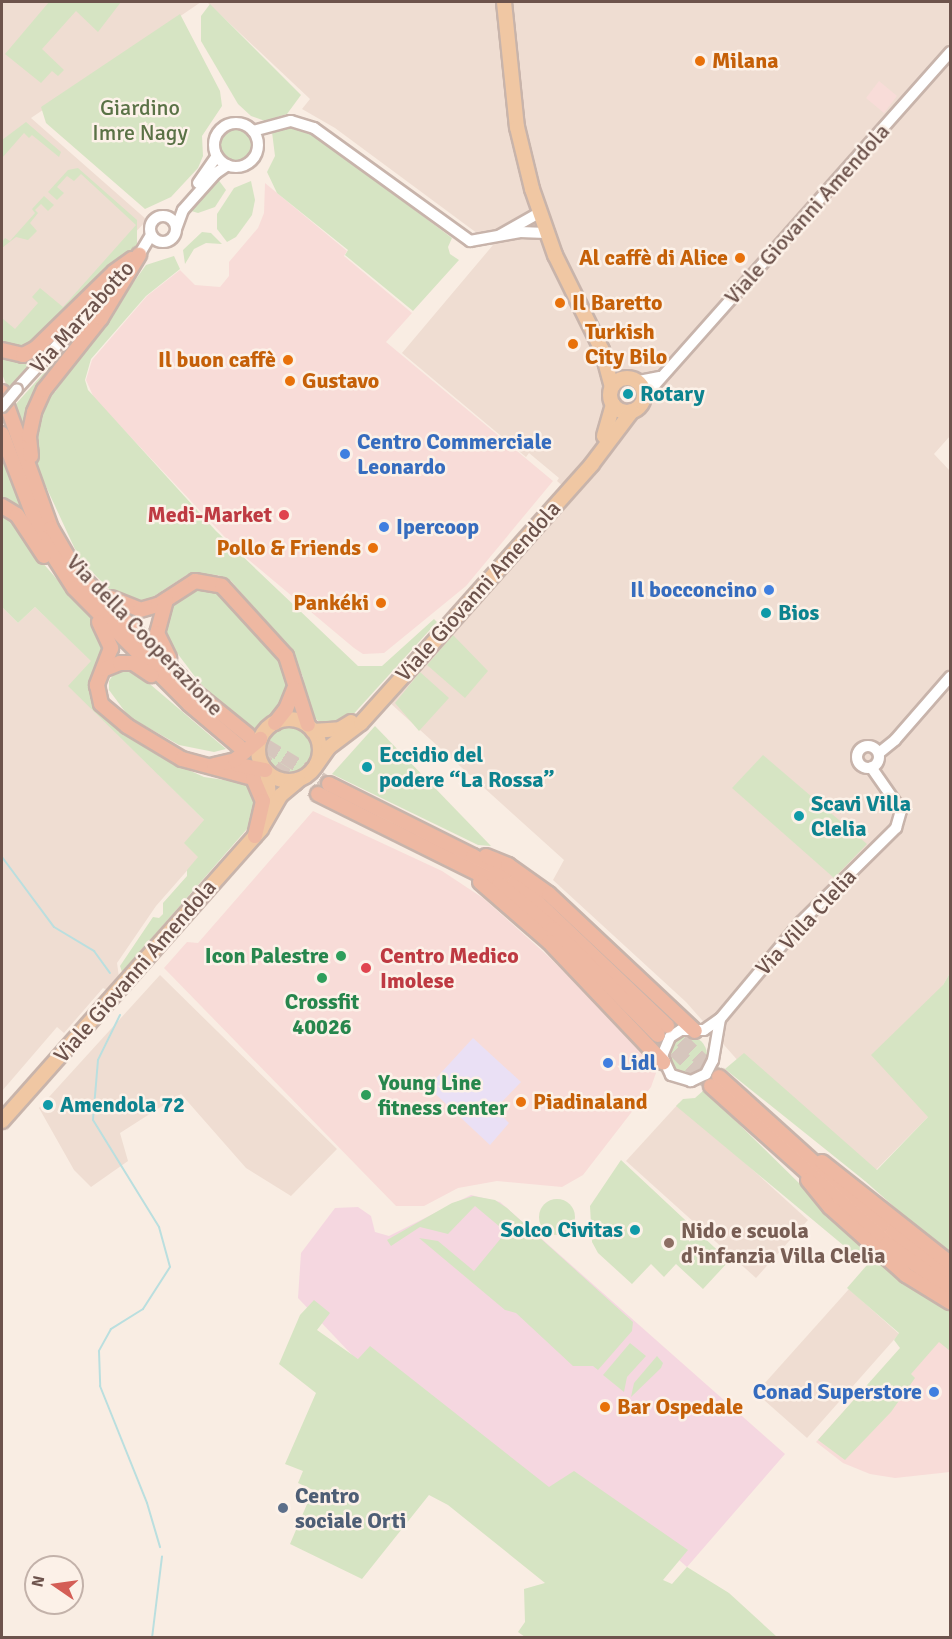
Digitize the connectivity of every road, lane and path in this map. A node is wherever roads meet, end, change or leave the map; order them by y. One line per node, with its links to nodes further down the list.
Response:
1 (504, 2): 6 (main road)
2 (951, 52): 17 (street, Viale Giovanni Amendola)
3 (255, 136): 4 (street, Via Marzabotto); 5 (street, Via Marzabotto); 12 (street)
4 (217, 156): 5 (street); 7 (street, Via Marzabotto)
5 (228, 165): 8 (street, Via Marzabotto)
6 (539, 215): 9 (street); 10 (main road); 12 (street)
7 (162, 216): 8 (street); 11 (street, Via Marzabotto)
8 (176, 229): 13 (street, Via Marzabotto)
9 (520, 232): 10 (street); 12 (street)
10 (546, 233): 16 (main road)
11 (150, 235): 13 (street); 14 (street, Via Marzabotto)
12 (499, 236)
13 (160, 243): 14 (street, Via Marzabotto)
14 (139, 255): 15 (highway); 23 (street, Via Marzabotto, bridge); 26 (highway)
15 (2, 350)
16 (602, 350): 18 (main road); 19 (main road, Viale Giovanni Amendola)
17 (663, 375): 18 (street); 21 (street, Viale Giovanni Amendola)
18 (634, 379): 19 (main road); 21 (main road)
19 (612, 387): 22 (main road, Viale Giovanni Amendola)
20 (2, 392): 26 (highway, Via della Cooperazione)
21 (645, 396): 24 (main road, Viale Giovanni Amendola)
22 (613, 404): 24 (main road); 36 (main road, Viale Giovanni Amendola)
23 (2, 406)
24 (632, 411): 40 (main road, Viale Giovanni Amendola)
25 (2, 434): 29 (highway, Via della Cooperazione)
26 (36, 485): 28 (highway, Via della Cooperazione)
27 (2, 506): 29 (highway)
28 (76, 570): 30 (highway); 34 (highway, Via della Cooperazione)
29 (75, 590): 31 (highway); 34 (highway, Via della Cooperazione)
30 (166, 600): 33 (highway); 34 (highway)
31 (105, 669): 34 (highway); 41 (highway)
32 (951, 677): 38 (street)
33 (294, 687): 35 (highway); 36 (highway)
34 (193, 698): 37 (highway, Via della Cooperazione)
35 (275, 723): 36 (main road); 37 (main road)
36 (310, 728): 40 (main road)
37 (249, 740): 39 (highway); 43 (main road)
38 (879, 753): 42 (street); 42 (street, Via Villa Clelia)
39 (227, 763): 41 (highway); 43 (highway)
40 (317, 764): 44 (main road)
41 (203, 765): 48 (highway)
42 (871, 767): 51 (street, Via Villa Clelia)
43 (266, 771): 44 (main road); 47 (main road)
44 (299, 780): 47 (main road, Viale Giovanni Amendola)
45 (329, 784): 49 (highway)
46 (318, 794): 50 (highway)
47 (268, 819): 48 (main road, Viale Giovanni Amendola)
48 (255, 836): 55 (main road, Viale Giovanni Amendola)
49 (440, 839): 50 (highway); 52 (highway)
50 (429, 851): 54 (highway)
51 (720, 1019): 52 (street, Via Villa Clelia); 53 (street, Via Villa Clelia)
52 (696, 1031): 53 (street); 54 (street, Via Villa Clelia)
53 (713, 1052): 54 (street, Via Villa Clelia)
54 (663, 1062)
55 (2, 1121)
56 (771, 1125): 57 (highway); 58 (highway); 59 (highway)
57 (793, 1159): 60 (highway); 61 (highway)
58 (951, 1263)
59 (951, 1275)
60 (951, 1289)
61 (951, 1302)

